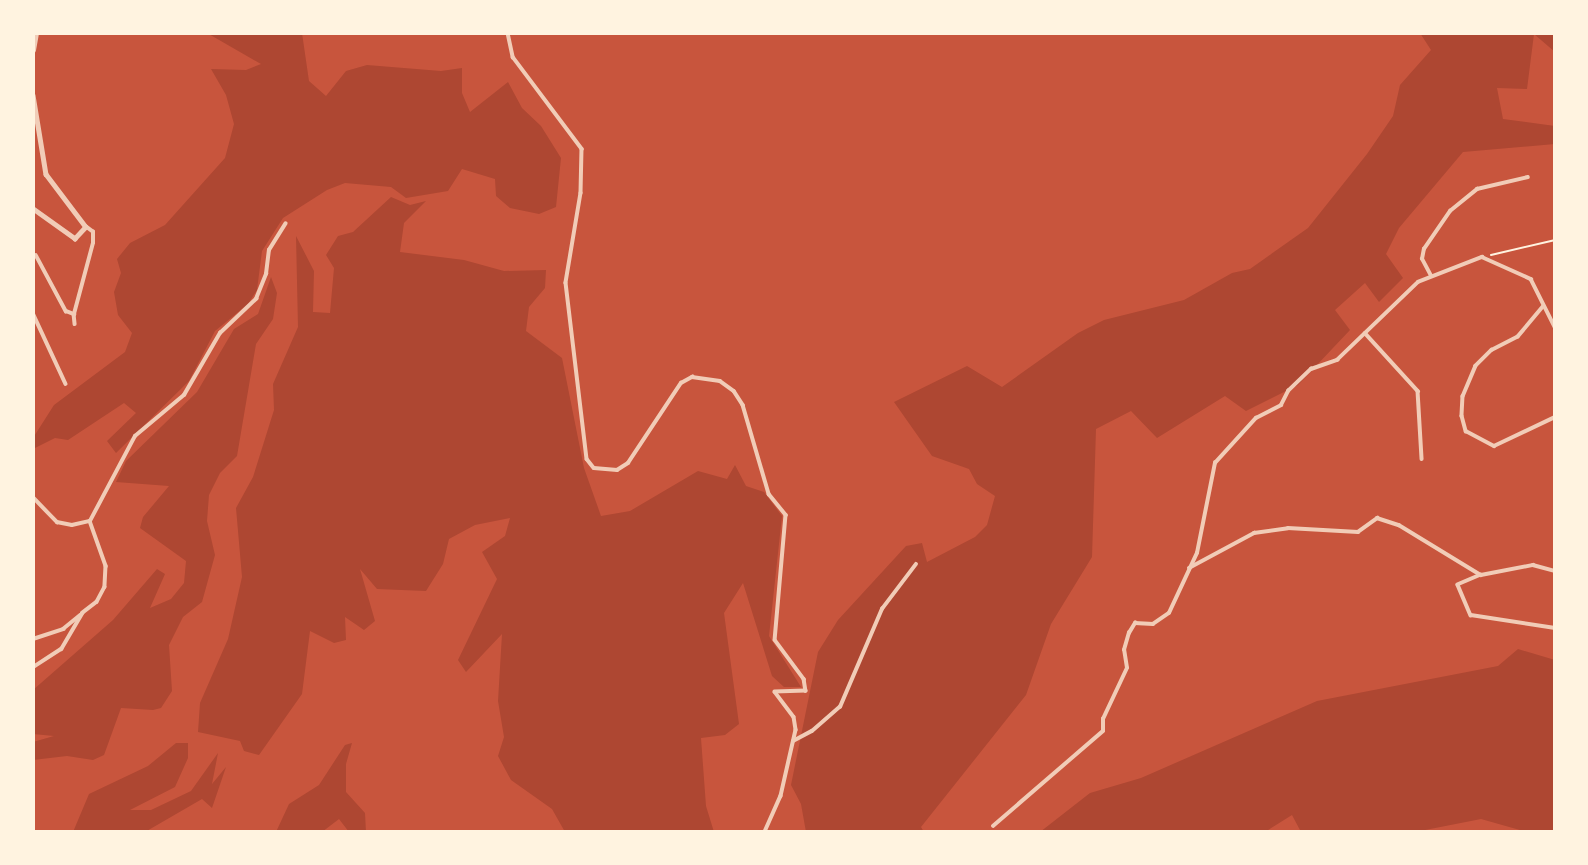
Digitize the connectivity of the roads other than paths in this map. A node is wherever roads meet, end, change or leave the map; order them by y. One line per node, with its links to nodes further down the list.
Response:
1 (36, 33): 3 (street)
2 (508, 33): 31 (street)
3 (33, 50)
4 (33, 95): 8 (street)
5 (1528, 177): 11 (street)
6 (33, 209): 8 (street)
7 (285, 224): 22 (street)
8 (86, 227): 14 (street)
9 (33, 247): 10 (street)
10 (35, 256): 14 (street)
11 (1431, 276): 12 (street); 17 (street)
12 (1544, 306): 16 (street); 19 (street)
13 (33, 313): 18 (street)
14 (74, 314): 15 (street)
15 (75, 324)
16 (1555, 327)
17 (1365, 332): 20 (street); 24 (street)
18 (66, 384)
19 (1555, 417)
20 (1422, 459)
21 (33, 497): 22 (street)
22 (90, 521): 27 (street)
23 (916, 564): 31 (street)
24 (1185, 570): 26 (street); 32 (street)
25 (1555, 571): 26 (street)
26 (1481, 575): 28 (street)
27 (83, 613): 29 (street); 30 (street)
28 (1555, 628)
29 (33, 639)
30 (33, 668)
31 (792, 741): 33 (street)
32 (993, 826)
33 (765, 832)

